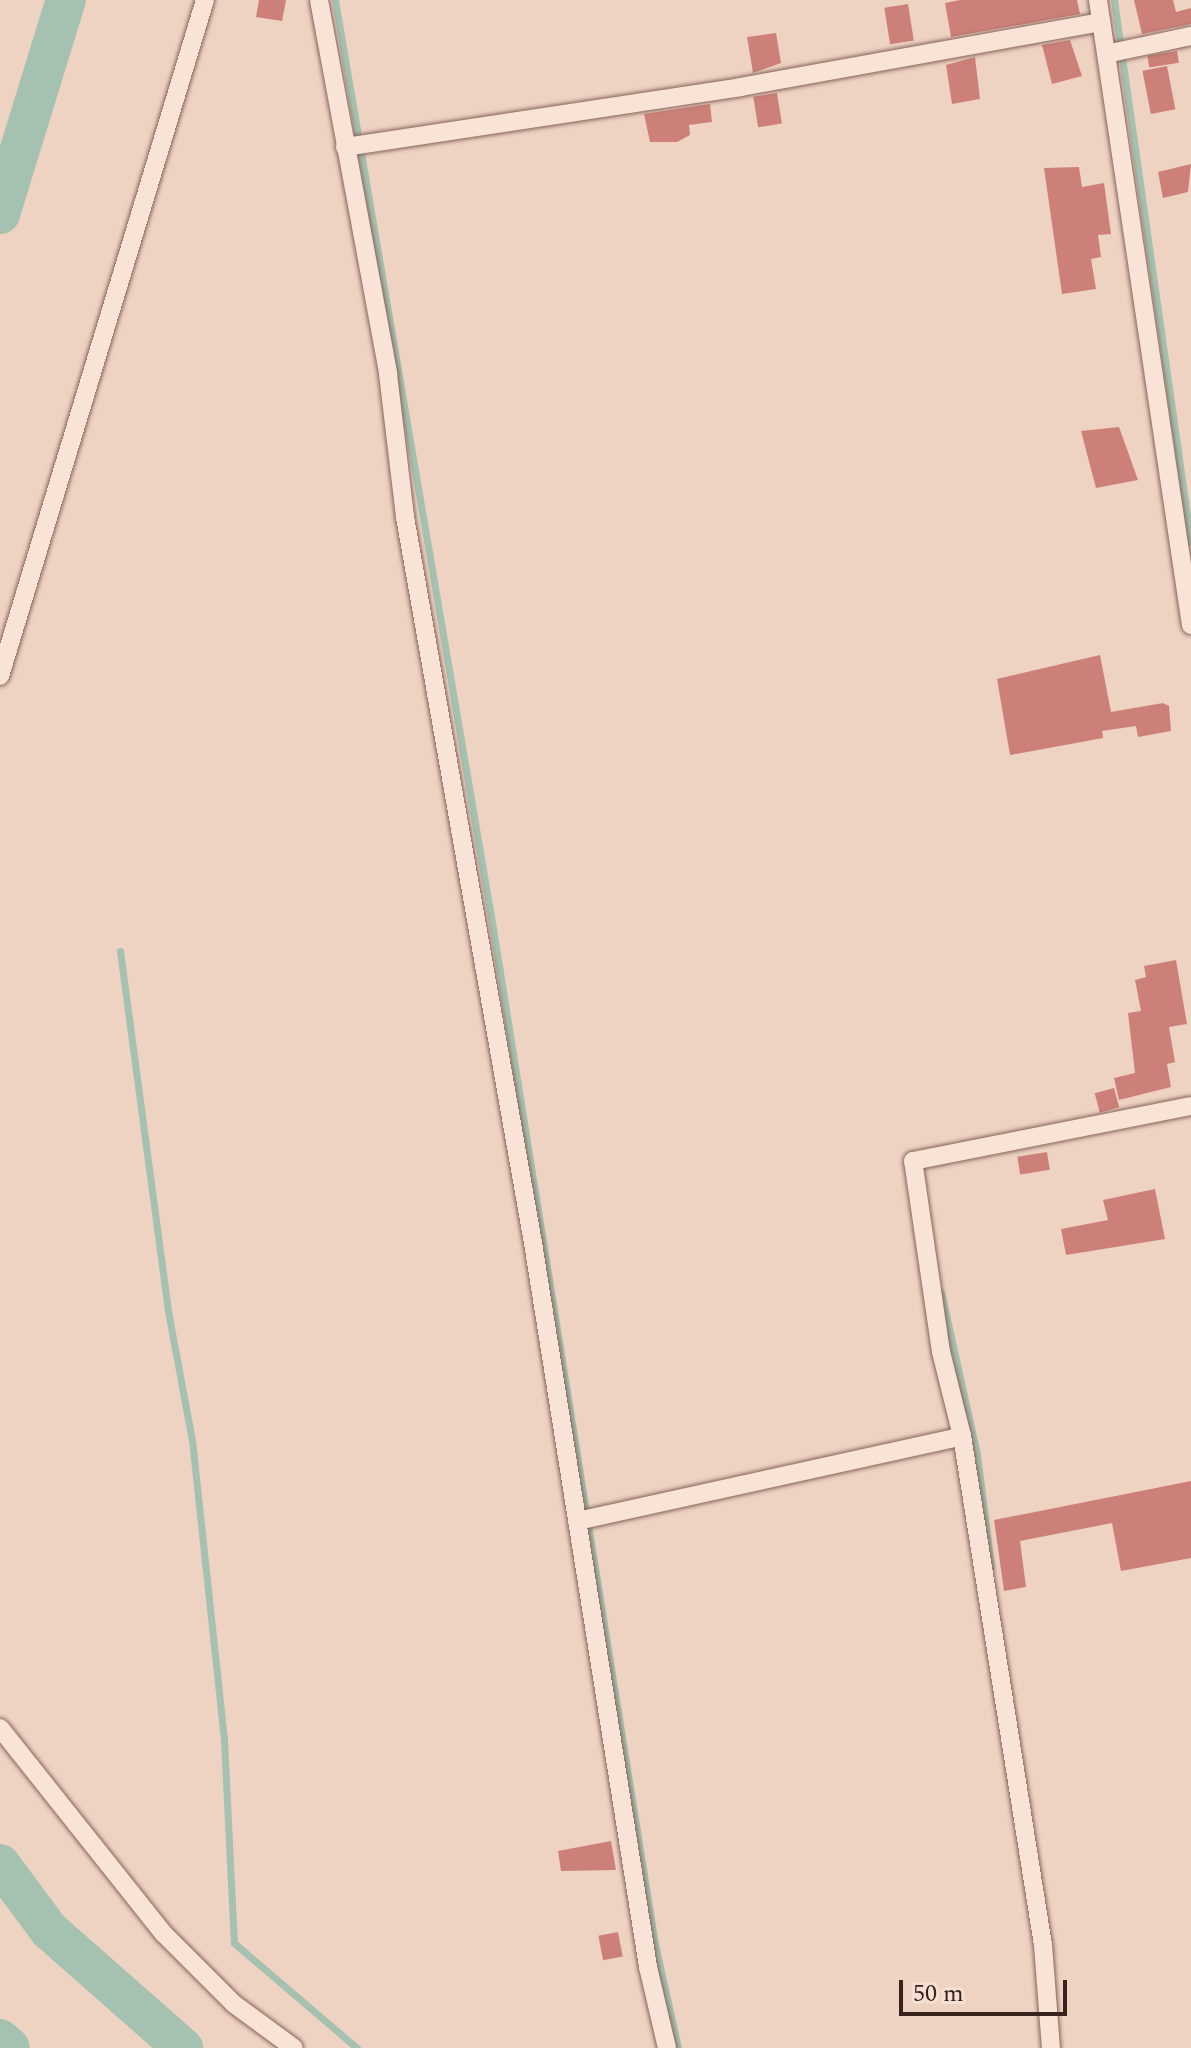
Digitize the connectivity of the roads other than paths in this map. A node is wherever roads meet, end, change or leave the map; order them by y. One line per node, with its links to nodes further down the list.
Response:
1 (205, 0): 9 (street)
2 (319, 0): 7 (street)
3 (1098, 0): 4 (street)
4 (1101, 22): 6 (street); 7 (street)
5 (1191, 36): 6 (street)
6 (1116, 52): 8 (street)
7 (354, 145): 12 (street)
8 (1191, 625)
9 (0, 676)
10 (1191, 1106): 11 (street)
11 (962, 1436): 12 (street); 16 (street)
12 (586, 1519): 15 (street)
13 (0, 1728): 14 (street)
14 (294, 2048)
15 (667, 2048)
16 (1051, 2048)

